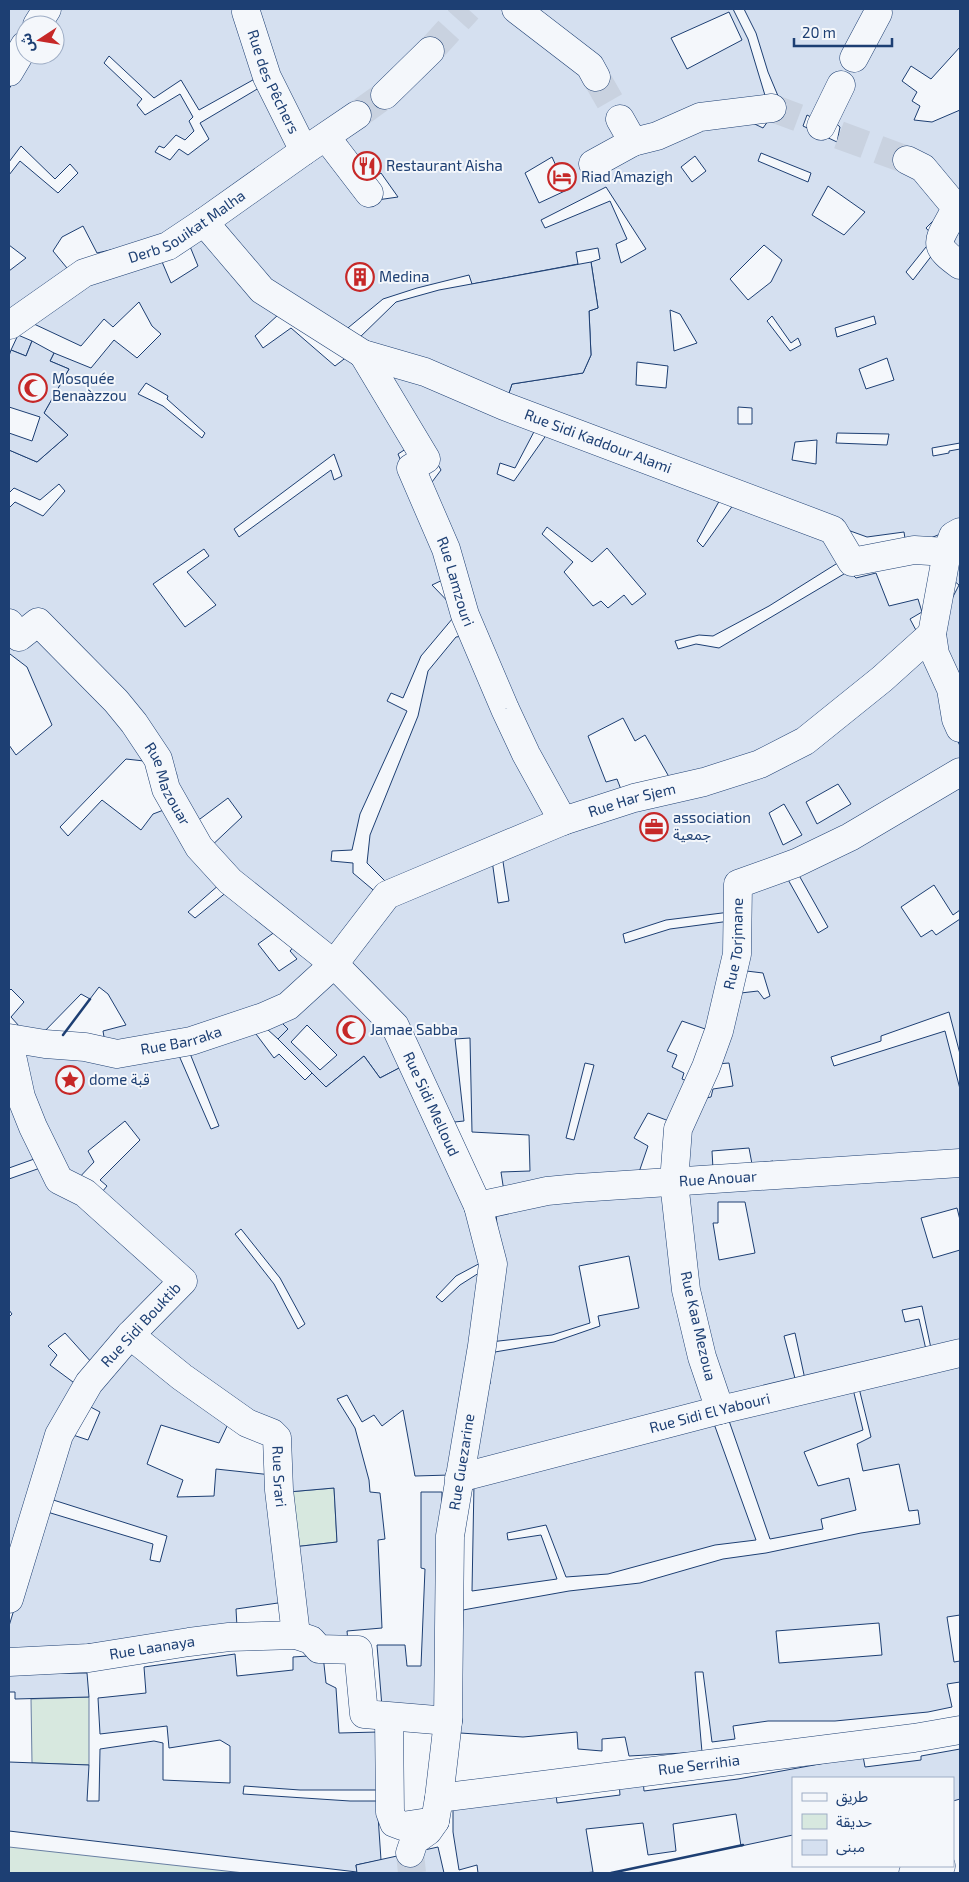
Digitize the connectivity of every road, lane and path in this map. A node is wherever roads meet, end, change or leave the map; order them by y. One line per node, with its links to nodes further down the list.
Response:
1 (516, 9): 6 (street)
2 (246, 12): 14 (street, Rue des Pêchers)
3 (878, 14): 5 (street)
4 (430, 51): 8 (street)
5 (854, 58)
6 (596, 77)
7 (841, 85): 12 (street)
8 (385, 95)
9 (772, 108): 13 (street)
10 (358, 115): 14 (street, Derb Souikat Malha)
11 (620, 119): 13 (street)
12 (822, 127)
13 (633, 142): 16 (street)
14 (315, 144): 17 (street, Rue des Pêchers); 18 (street, Derb Souikat Malha)
15 (907, 160): 19 (street)
16 (593, 164)
17 (369, 194)
18 (204, 222): 20 (street, Derb Souikat Malha); 21 (street)
19 (960, 265)
20 (9, 326)
21 (363, 354): 22 (street, Rue Sidi Kaddour Alami); 27 (street, Rue Lamzouri)
22 (954, 542): 24 (street)
23 (9, 623): 28 (street, Rue Mazouar)
24 (932, 634): 25 (street); 27 (street, Rue Har Sjem)
25 (960, 728)
26 (960, 772): 31 (street, Rue Torjmane)
27 (562, 822): 28 (street, Rue Har Sjem)
28 (334, 964): 29 (street, Rue Barraka); 32 (street, Rue Sidi Melloud)
29 (9, 1040): 33 (street, Rue Sidi Bouktib)
30 (960, 1163): 31 (street, Rue Anouar)
31 (674, 1182): 32 (street, Rue Anouar); 35 (street, Rue Kaa Mezoua)
32 (478, 1206): 36 (street, Rue Guezarine)
33 (130, 1335): 37 (street, Rue Sidi Bouktib); 38 (street, Rue Srari)
34 (960, 1353): 35 (street, Rue Sidi El Yabouri)
35 (720, 1410): 36 (street, Rue Sidi El Yabouri)
36 (459, 1478): 41 (street, Rue Guezarine)
37 (9, 1599)
38 (296, 1635): 39 (street, Rue Laanaya); 40 (street)
39 (9, 1662)
40 (389, 1717): 41 (street); 43 (street, Rue Serrihia)
41 (448, 1721): 43 (street, Rue Guezarine)
42 (960, 1730): 43 (street, Rue Serrihia)
43 (437, 1809): 44 (street)
44 (410, 1853)
45 (960, 1862): 48 (street)
46 (937, 1867): 47 (street)
47 (913, 1873)
48 (949, 1873)

